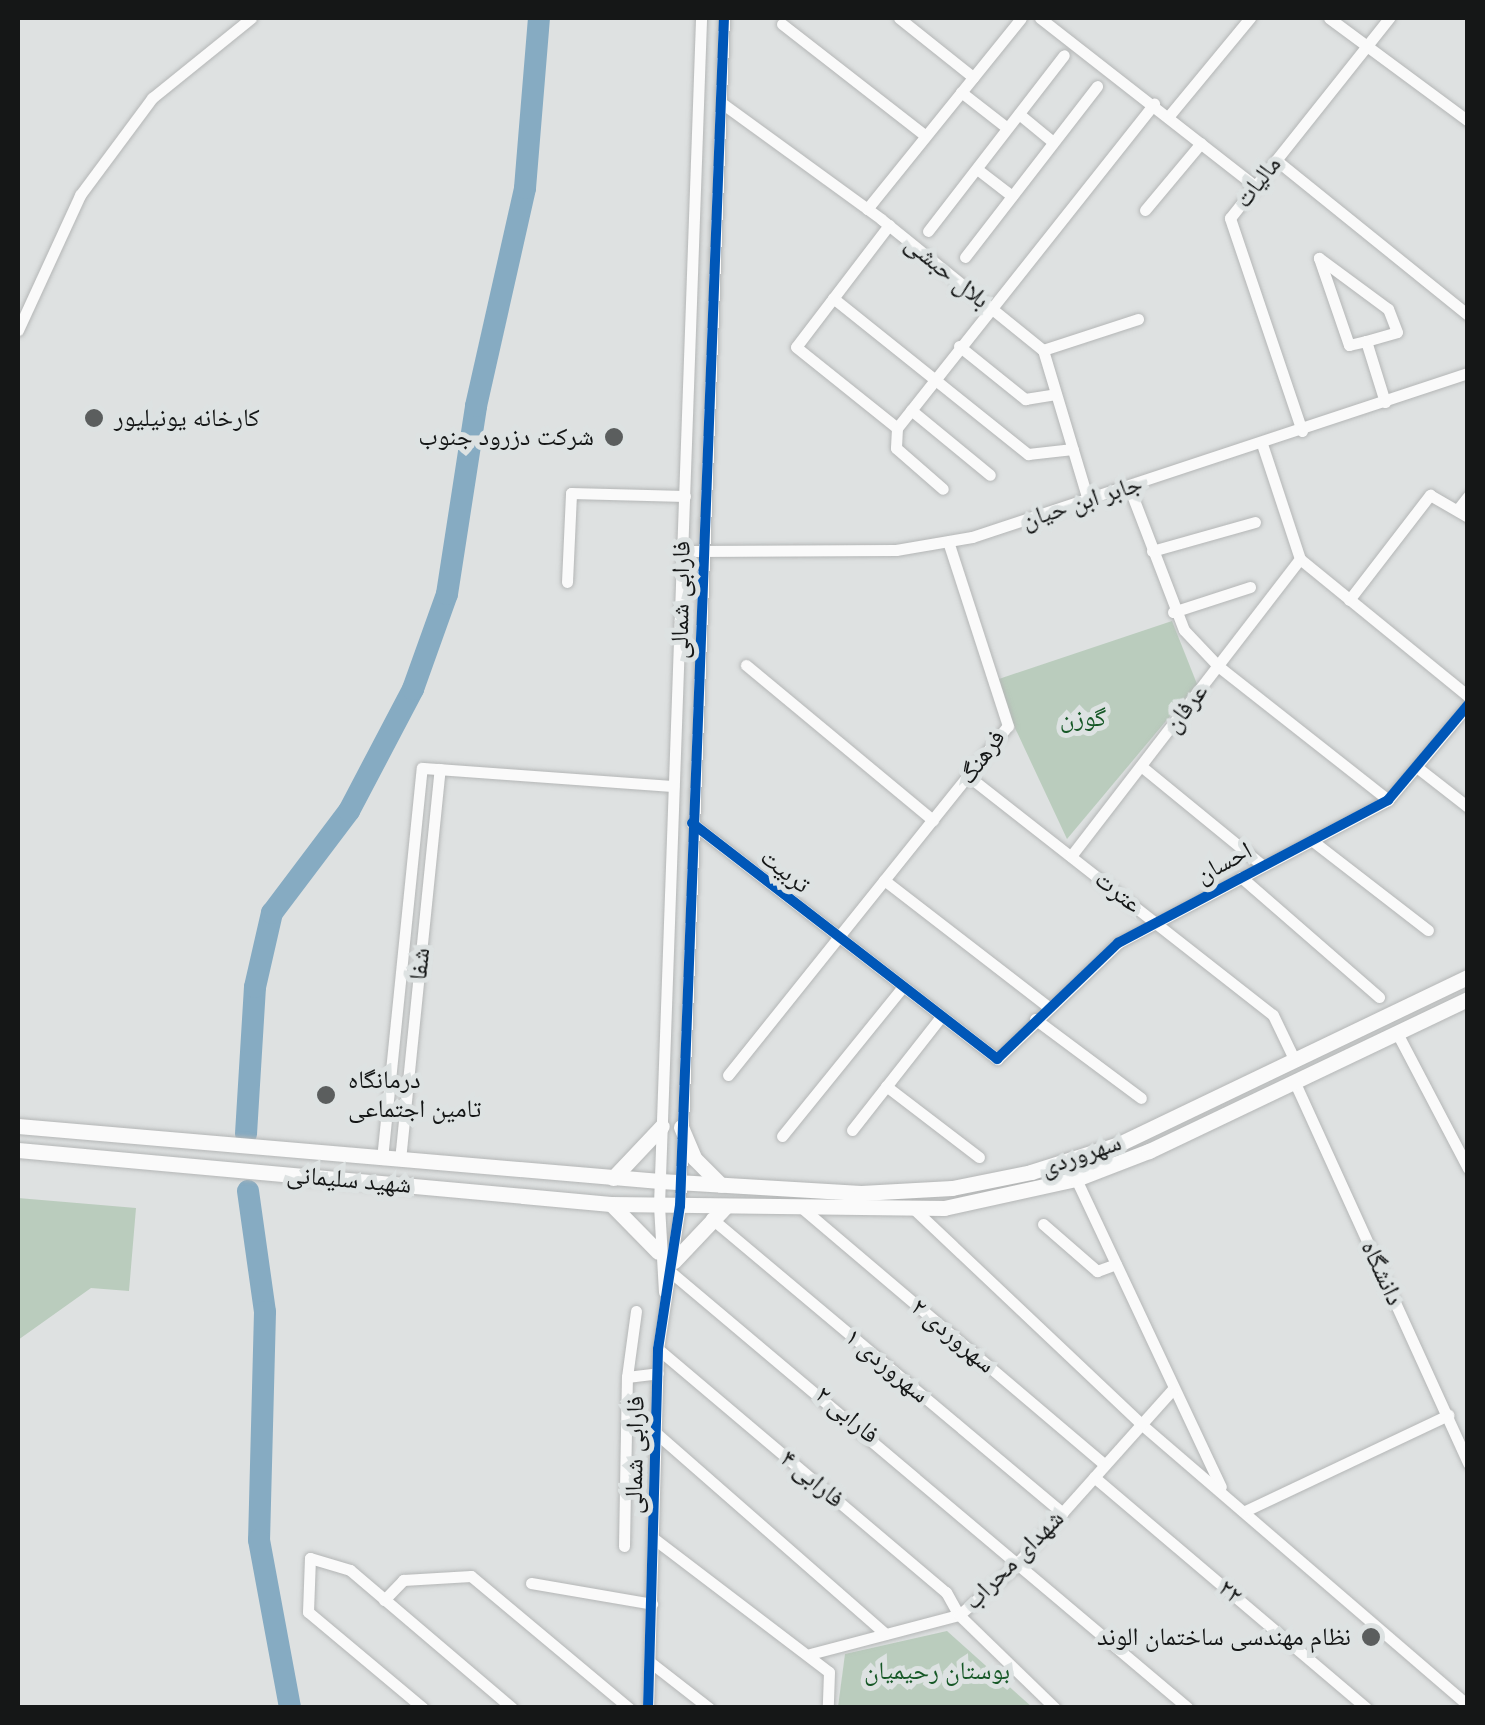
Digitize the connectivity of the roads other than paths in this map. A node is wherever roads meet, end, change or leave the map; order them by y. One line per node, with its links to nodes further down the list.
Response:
1 (251, 18): 38 (street)
2 (701, 18): 54 (street, فارابی شمالی)
3 (724, 18): 16 (street, فارابی شمالی)
4 (899, 18): 13 (street)
5 (1021, 18): 13 (street)
6 (1040, 18): 17 (street)
7 (1250, 18): 19 (street)
8 (1329, 18): 11 (street)
9 (1389, 18): 11 (street, مالیات)
10 (782, 24): 22 (street)
11 (1366, 46): 20 (street); 25 (street, مالیات)
12 (1064, 55): 18 (street)
13 (973, 77): 15 (street)
14 (1098, 86): 23 (street)
15 (961, 92): 21 (street); 22 (street)
16 (723, 104): 29 (street, بلال حبشی); 61 (street, فارابی شمالی)
17 (1154, 104): 19 (street); 35 (street)
18 (1019, 114): 21 (street); 23 (street)
19 (1168, 117): 24 (street)
20 (1468, 122)
21 (1007, 128): 26 (street)
22 (926, 136): 29 (street)
23 (1053, 142): 28 (street)
24 (1201, 142): 27 (street); 30 (street)
25 (1276, 160): 27 (street, مالیات); 36 (street)
26 (976, 168): 28 (street); 32 (street)
27 (1254, 185): 48 (street, مالیات)
28 (1012, 196): 33 (street)
29 (867, 209): 31 (street, بلال حبشی)
30 (1145, 210)
31 (889, 225): 34 (street); 35 (street, بلال حبشی)
32 (928, 231)
33 (964, 257)
34 (833, 298): 43 (street); 47 (street)
35 (990, 306): 40 (street); 41 (street, بلال حبشی)
36 (1468, 315)
37 (1138, 318): 41 (street)
38 (18, 330)
39 (1366, 342): 39 (street); 45 (street)
40 (960, 346): 43 (street); 44 (street)
41 (1043, 350): 44 (street)
42 (1468, 374): 45 (street, جابر ابن حیان)
43 (935, 378): 46 (street); 50 (street)
44 (1056, 394): 50 (street)
45 (1385, 402): 48 (street, جابر ابن حیان)
46 (910, 410): 47 (street); 51 (street)
47 (897, 428): 53 (street)
48 (1302, 431): 49 (street, جابر ابن حیان)
49 (1262, 444): 52 (street, جابر ابن حیان); 63 (street)
50 (1073, 449): 56 (street)
51 (990, 475)
52 (1129, 487): 56 (street, جابر ابن حیان); 62 (street)
53 (944, 490)
54 (685, 496): 60 (street, فارابی شمالی); 64 (street)
55 (1468, 496): 57 (street)
56 (1088, 500): 59 (street, جابر ابن حیان)
57 (1462, 513): 66 (street)
58 (1255, 522): 62 (street)
59 (948, 541): 61 (street, جابر ابن حیان); 75 (street, فرهنگ)
60 (682, 551): 61 (street, جابر ابن حیان); 76 (street, فارابی شمالی)
61 (701, 551): 80 (street, فارابی شمالی)
62 (1152, 551): 67 (street)
63 (1300, 560): 66 (street); 69 (street, عرفان)
64 (566, 582)
65 (1250, 587): 67 (street)
66 (1350, 600): 70 (street)
67 (1174, 612): 69 (street)
68 (746, 665): 79 (street)
69 (1218, 666): 72 (street, عرفان); 77 (street)
70 (1468, 696)
71 (1468, 705): 73 (street, احسان)
72 (1141, 766): 82 (street, عرفان); 83 (street)
73 (1418, 768): 77 (street, احسان); 78 (street)
74 (440, 769): 76 (street); 94 (street, شفا); 95 (street, شفا)
75 (968, 776): 79 (street, فرهنگ); 82 (street, عترت)
76 (674, 786): 105 (street, فارابی شمالی)
77 (1388, 800): 81 (street, احسان)
78 (1468, 807)
79 (934, 820): 85 (street, فرهنگ)
80 (692, 823): 88 (street, تربیت); 106 (street, فارابی شمالی)
81 (1314, 842): 83 (street, احسان); 87 (street)
82 (1071, 856): 86 (street, عترت)
83 (1262, 865): 84 (street, احسان)
84 (1240, 877): 86 (street, احسان); 91 (street)
85 (884, 880): 88 (street, فرهنگ); 93 (street)
86 (1156, 922): 93 (street, احسان); 100 (street, عترت)
87 (1428, 930)
88 (836, 938): 90 (street, تربیت); 101 (street, فرهنگ)
89 (1468, 977): 100 (main road, سهروردی)
90 (901, 989): 96 (street, تربیت); 111 (street)
91 (1378, 997)
92 (1468, 999): 98 (main road, سهروردی)
93 (1047, 1006): 97 (street, احسان)
94 (397, 1013): 95 (street); 109 (street, شفا)
95 (415, 1014): 110 (street, شفا)
96 (939, 1019): 99 (street, تربیت); 103 (street)
97 (1035, 1020): 99 (street, احسان); 104 (street)
98 (1397, 1033): 102 (main road, سهروردی); 116 (street)
99 (997, 1059)
100 (1295, 1061): 121 (main road, سهروردی)
101 (728, 1075)
102 (1295, 1083): 118 (main road, سهروردی); 139 (street, دانشگاه)
103 (886, 1086): 108 (street); 113 (street)
104 (1140, 1098)
105 (662, 1118): 106 (street); 117 (main road); 119 (street, فارابی شمالی)
106 (681, 1120): 120 (street, فارابی شمالی); 121 (main road)
107 (18, 1126): 114 (main road, شهید سلیمانی)
108 (852, 1130)
109 (385, 1132): 110 (street); 114 (street, شفا)
110 (403, 1133): 115 (street, شفا)
111 (782, 1136)
112 (18, 1150): 122 (main road, شهید سلیمانی)
113 (979, 1158)
114 (382, 1159): 115 (main road, شهید سلیمانی)
115 (400, 1160): 117 (main road, شهید سلیمانی)
116 (1468, 1168)
117 (613, 1178): 119 (main road, شهید سلیمانی)
118 (1076, 1179): 127 (main road, سهروردی); 131 (street)
119 (660, 1181): 120 (main road, سهروردی); 123 (street, فارابی شمالی)
120 (680, 1182): 121 (main road, سهروردی); 124 (street, فارابی شمالی)
121 (721, 1185)
122 (611, 1204): 123 (main road, شهید سلیمانی); 130 (main road)
123 (659, 1205): 124 (main road, شهید سلیمانی); 130 (street, فارابی شمالی)
124 (680, 1206): 125 (main road, سهروردی); 132 (street, فارابی شمالی)
125 (725, 1207): 126 (main road, سهروردی); 128 (main road)
126 (802, 1208): 127 (main road, سهروردی); 143 (street, سهروردی ۲)
127 (915, 1210): 140 (street)
128 (712, 1218): 132 (main road); 147 (street, سهروردی ۱)
129 (1042, 1224): 131 (street)
130 (658, 1252): 133 (street, فارابی شمالی)
131 (1116, 1264): 138 (street)
132 (674, 1267): 133 (street, فارابی شمالی); 150 (street, فارابی ۲)
133 (665, 1295): 135 (street, فارابی شمالی)
134 (636, 1312): 137 (street)
135 (658, 1348): 136 (street, فارابی شمالی); 154 (street, فارابی ۴)
136 (658, 1373): 137 (street); 141 (street, فارابی شمالی)
137 (627, 1377): 149 (street)
138 (1172, 1390): 140 (street, شهدای محراب); 145 (street)
139 (1448, 1415): 142 (street, دانشگاه); 146 (street)
140 (1141, 1424): 143 (street, شهدای محراب); 145 (street)
141 (656, 1433): 148 (street, فارابی شمالی); 155 (street)
142 (1468, 1463)
143 (1105, 1465): 144 (street, شهدای محراب)
144 (1094, 1477): 147 (street, شهدای محراب); 167 (street, ۲۲)
145 (1226, 1495): 146 (street)
146 (1244, 1511): 158 (street)
147 (1062, 1514): 150 (street, شهدای محراب)
148 (654, 1538): 153 (street, فارابی شمالی); 156 (street)
149 (624, 1546)
150 (1020, 1560): 154 (street, شهدای محراب); 166 (street, فارابی ۲)
151 (531, 1582): 153 (street)
152 (384, 1600): 159 (street); 160 (street); 161 (street)
153 (652, 1604): 157 (street, فارابی شمالی)
154 (959, 1614): 155 (street, شهدای محراب); 165 (street, فارابی ۴)
155 (886, 1634): 156 (street, شهدای محراب)
156 (810, 1654): 164 (street)
157 (650, 1662): 162 (street, فارابی شمالی); 163 (street)
158 (1463, 1703)
159 (423, 1708)
160 (512, 1708)
161 (628, 1708)
162 (648, 1708)
163 (709, 1708)
164 (828, 1708)
165 (1055, 1708)
166 (1188, 1708)
167 (1366, 1708)

